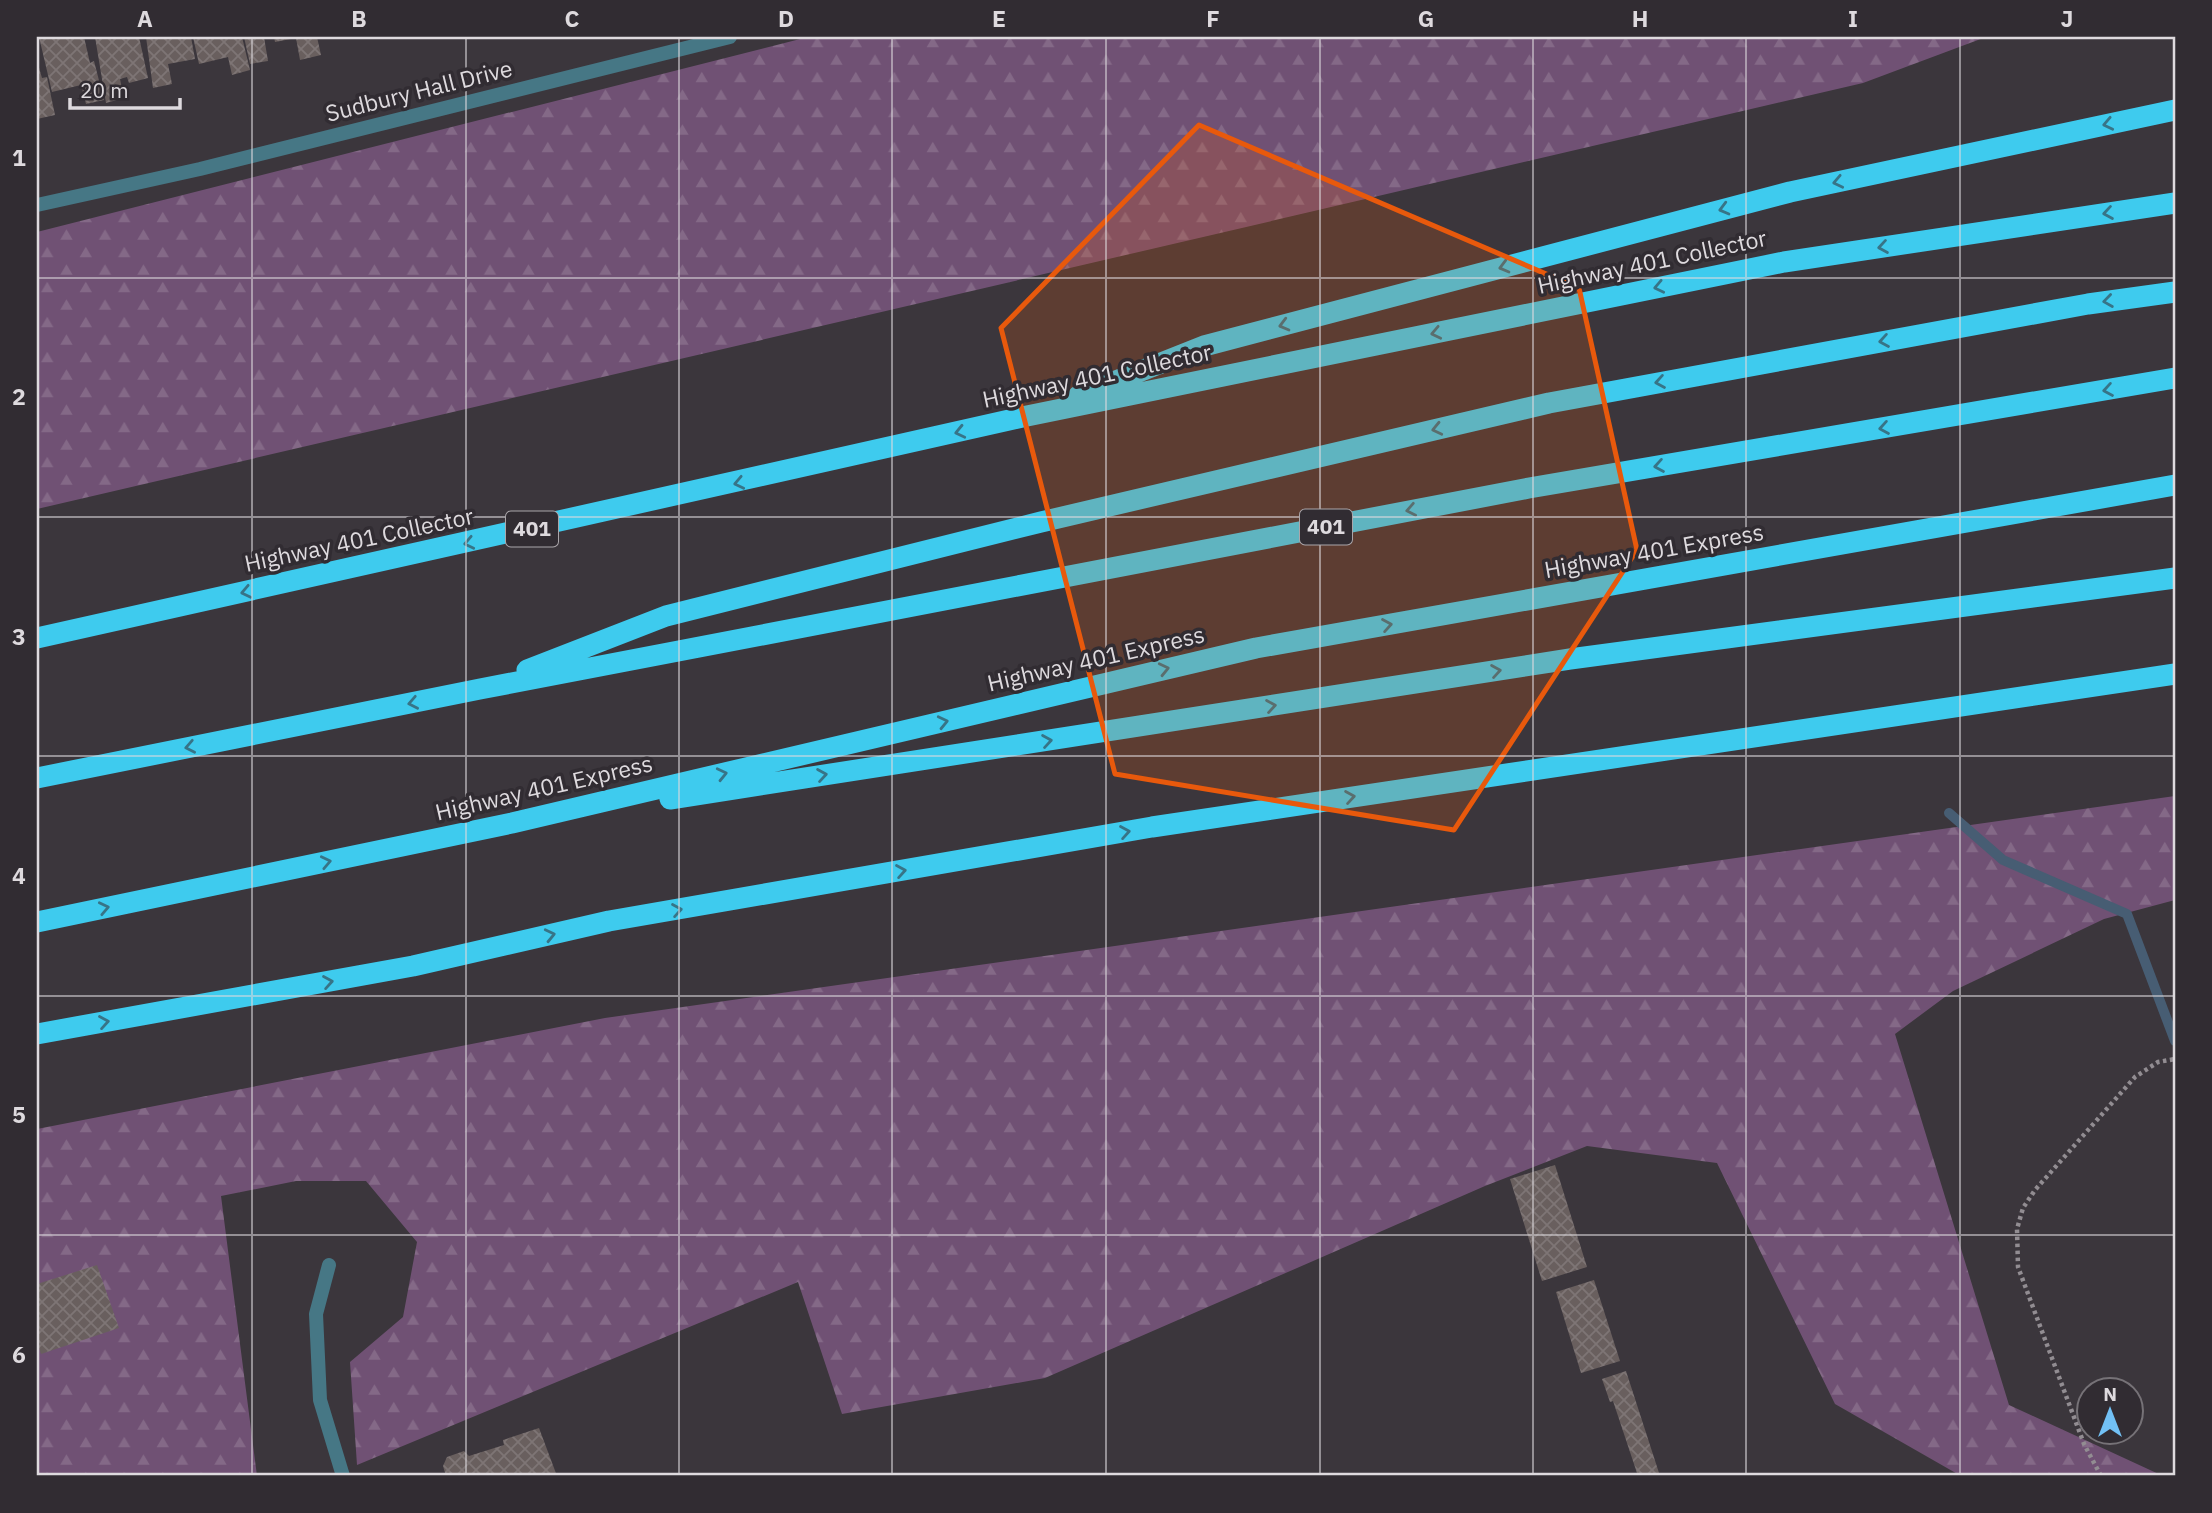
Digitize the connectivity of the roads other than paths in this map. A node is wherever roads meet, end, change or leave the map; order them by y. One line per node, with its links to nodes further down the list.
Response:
1 (730, 37): 4 (street, Sudbury Hall Drive)
2 (2175, 110): 7 (highway, one-way to 7)
3 (2175, 203): 7 (highway, Highway 401 Collector / 401, one-way to 7)
4 (37, 205)
5 (2175, 292): 12 (highway, one-way to 12)
6 (2175, 378): 12 (highway, 401, one-way to 12)
7 (1027, 416): 10 (highway, Highway 401 Collector / 401, one-way to 10)
8 (2175, 485): 14 (highway, Highway 401 Express, one-way to 8)
9 (2175, 578): 14 (highway, one-way to 9)
10 (37, 638)
11 (2175, 674): 16 (highway, one-way to 11)
12 (480, 689): 13 (highway, 401, one-way to 13)
13 (37, 778)
14 (512, 823): 15 (highway, Highway 401 Express, one-way to 14)
15 (37, 922)
16 (37, 1034)
17 (329, 1265): 18 (street)
18 (343, 1476)

